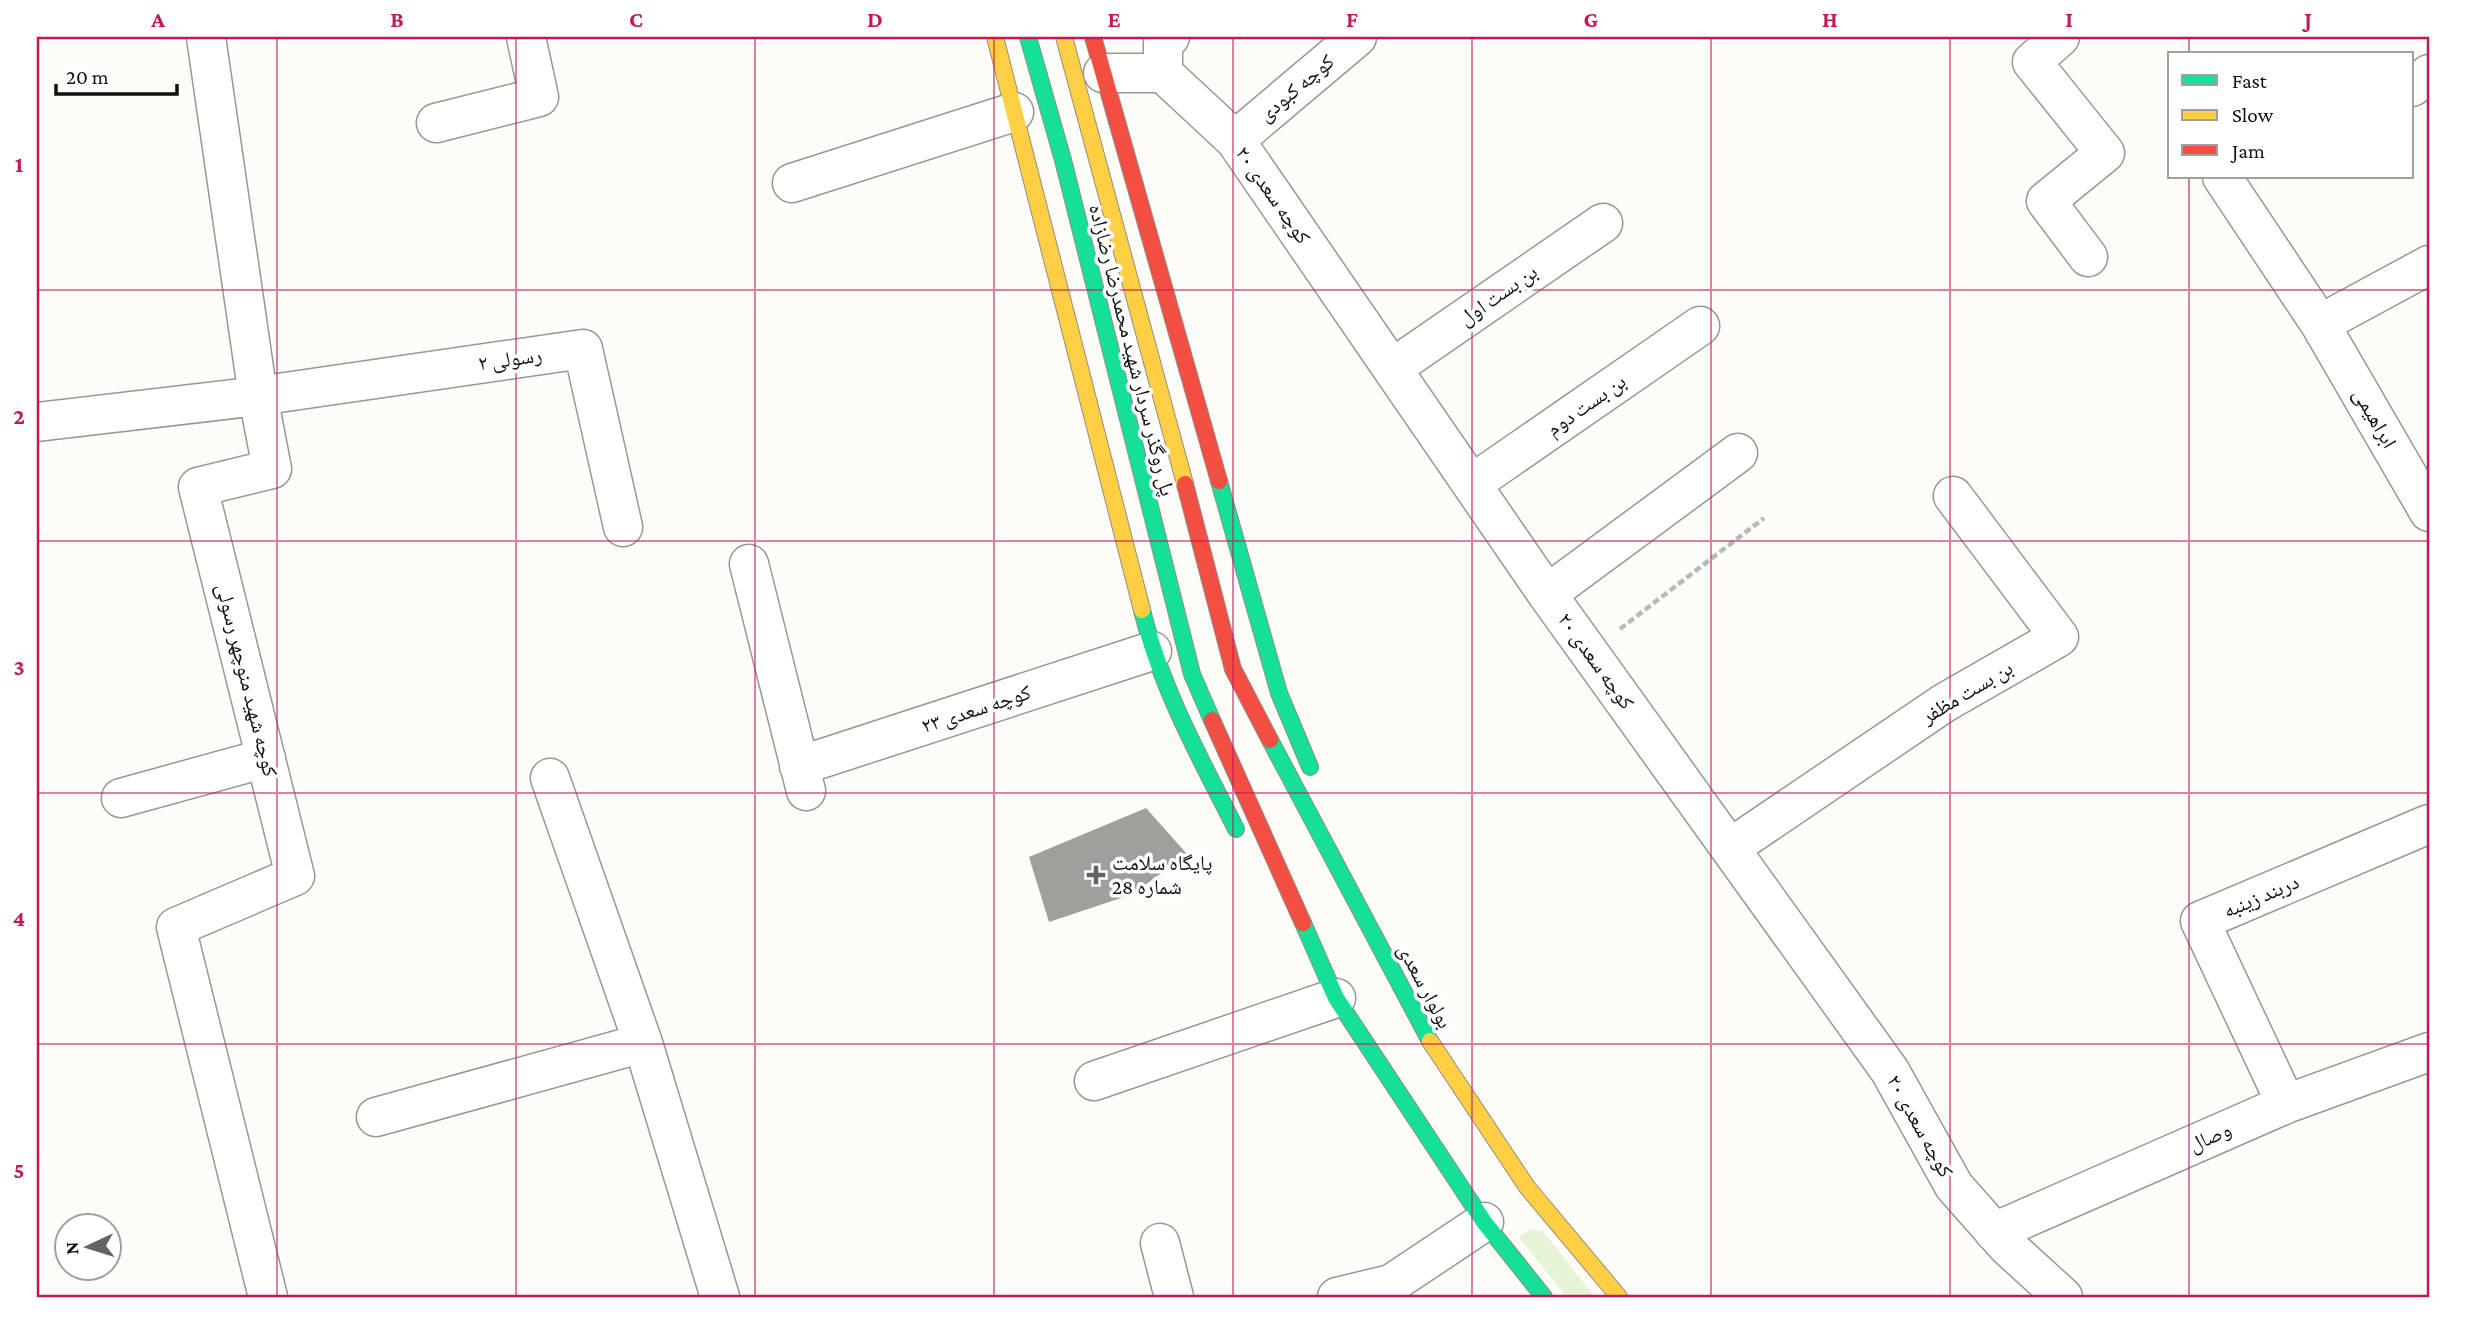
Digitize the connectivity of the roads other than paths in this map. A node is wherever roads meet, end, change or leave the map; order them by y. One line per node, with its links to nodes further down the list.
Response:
1 (206, 37): 24 (street, کوچه شهید منوچهر رسولی)
2 (526, 37): 14 (street)
3 (995, 37): 13 (main road)
4 (1028, 37): 41 (main road, پل روگذر سردار شهید محمدرضا رضازاده)
5 (1063, 37): 34 (main road, پل روگذر سردار شهید محمدرضا رضازاده)
6 (1093, 37): 10 (main road)
7 (1357, 37): 15 (street, کوچه کبودی)
8 (2060, 37): 19 (street)
9 (1166, 55): 10 (street, کوچه سعدی ۲۰); 15 (street, کوچه سعدی ۲۰)
10 (1103, 74): 40 (main road)
11 (2429, 74): 12 (street)
12 (2414, 85)
13 (1014, 112): 17 (street); 33 (main road)
14 (436, 123)
15 (1235, 140): 23 (street, کوچه سعدی ۲۰)
16 (2223, 178): 21 (street, ابراهیمی)
17 (792, 183)
18 (1603, 223): 23 (street, بن بست اول)
19 (2088, 257)
20 (2429, 265): 21 (street)
21 (2320, 324): 29 (street, ابراهیمی)
22 (1700, 326): 27 (street, بن بست دوم)
23 (1394, 367): 27 (street, کوچه سعدی ۲۰)
24 (258, 396): 25 (street); 30 (street, رسولی ۲); 35 (street, کوچه شهید منوچهر رسولی)
25 (37, 422)
26 (1738, 453): 32 (street)
27 (1473, 483): 32 (street, کوچه سعدی ۲۰)
28 (1953, 496): 39 (street, بن بست مظفر)
29 (2429, 512)
30 (623, 527)
31 (749, 564): 33 (street, کوچه سعدی ۲۳)
32 (1547, 594): 39 (street, کوچه سعدی ۲۰)
33 (1152, 650): 41 (main road)
34 (1233, 669): 40 (main road, بولوار سعدی)
35 (266, 758): 37 (street); 51 (street, کوچه شهید منوچهر رسولی)
36 (550, 778): 43 (street)
37 (121, 799)
38 (2429, 824): 46 (street, دربند زینبه)
39 (1730, 848): 49 (street, کوچه سعدی ۲۰)
40 (1344, 880): 56 (main road, بولوار سعدی)
41 (1293, 907): 42 (main road)
42 (1336, 998): 45 (street); 48 (main road)
43 (643, 1043): 47 (street); 52 (street)
44 (2429, 1052): 46 (street, وصال)
45 (1094, 1081)
46 (2286, 1104): 49 (street, وصال)
47 (376, 1117)
48 (1489, 1217): 54 (street); 55 (main road)
49 (1994, 1233): 57 (street, کوچه سعدی ۲۰)
50 (1160, 1243): 53 (street)
51 (268, 1297)
52 (720, 1297)
53 (1174, 1297)
54 (1337, 1297)
55 (1544, 1297)
56 (1619, 1297)
57 (2063, 1297)

